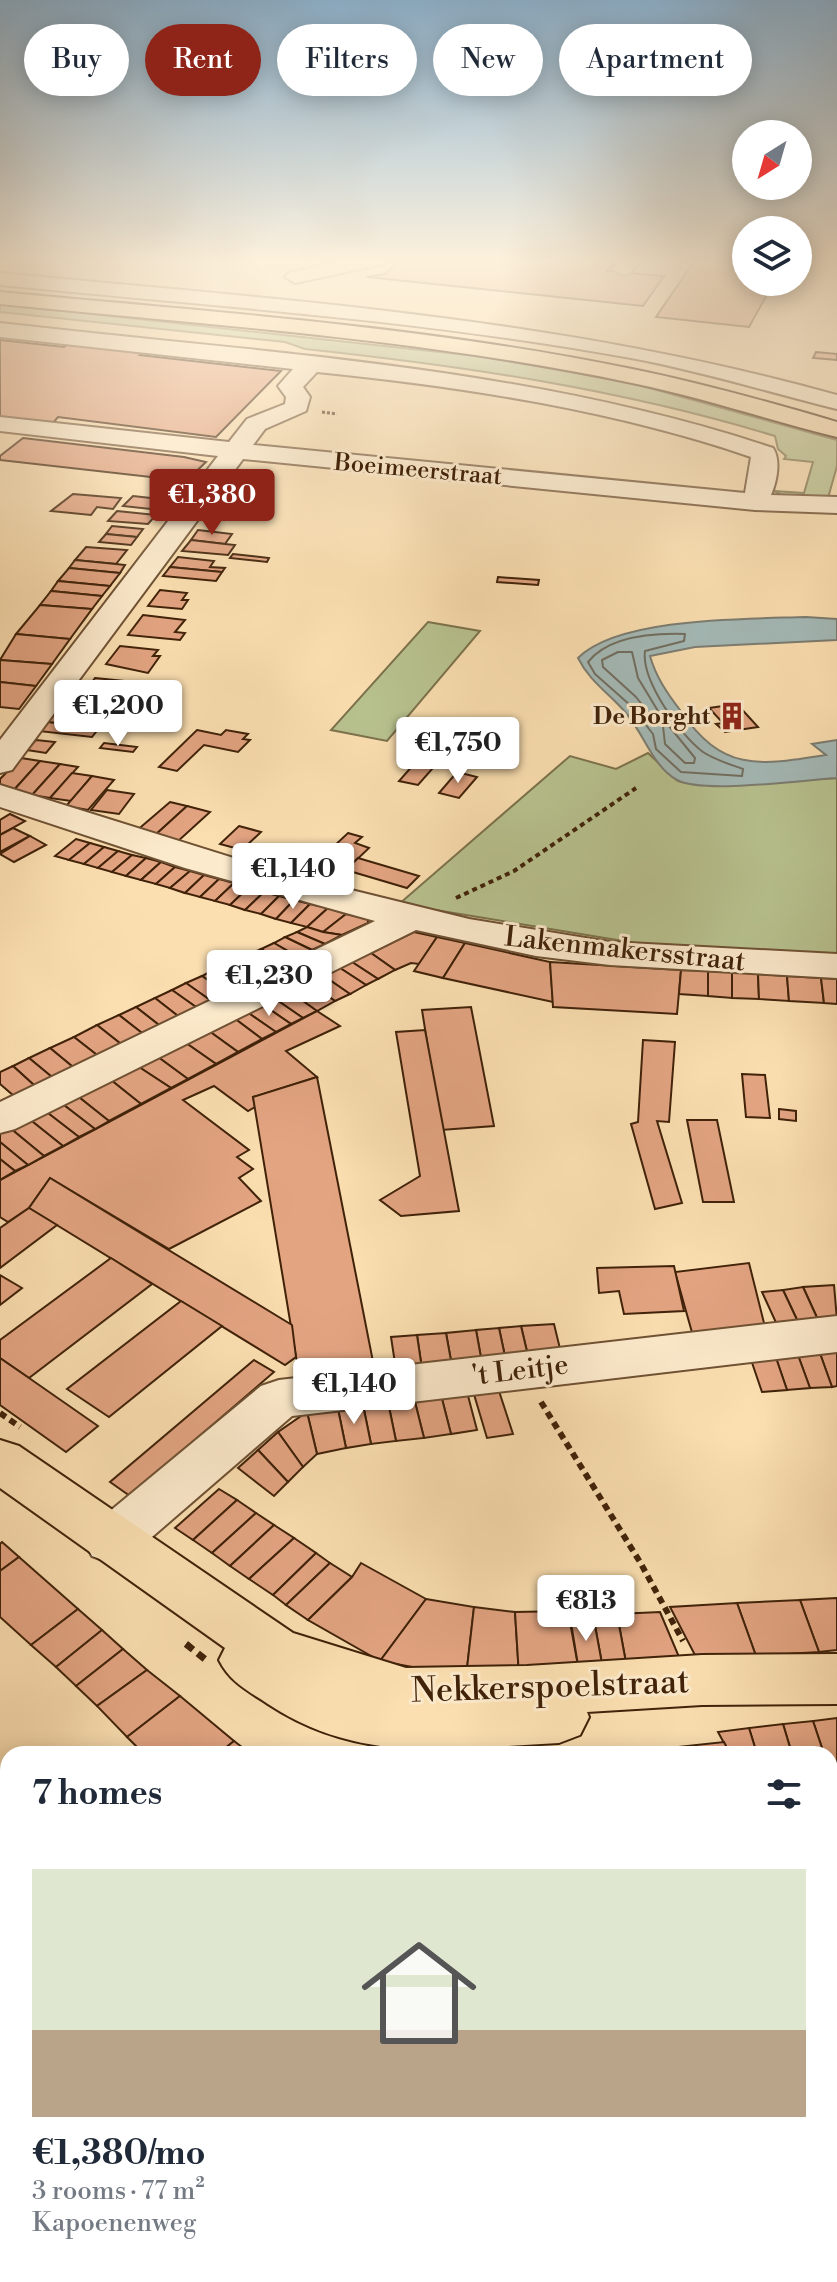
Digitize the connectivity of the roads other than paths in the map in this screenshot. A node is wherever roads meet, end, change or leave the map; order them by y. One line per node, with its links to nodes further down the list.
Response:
1 (309, 366): 12 (street)
2 (334, 366): 13 (street)
3 (588, 366): 11 (main road)
4 (636, 366): 9 (main road)
5 (700, 366): 8 (street)
6 (772, 366): 7 (street)
7 (837, 380)
8 (837, 402)
9 (837, 416)
10 (0, 424): 12 (street, Boeimeerstraat)
11 (837, 430)
12 (235, 451): 13 (street, Boeimeerstraat); 15 (street)
13 (755, 502): 14 (street, Boeimeerstraat)
14 (837, 505)
15 (0, 763)
16 (0, 795): 17 (street, Lakenmakersstraat)
17 (411, 918): 18 (street, Lakenmakersstraat); 19 (street)
18 (837, 966)
19 (0, 1119)
20 (837, 1334): 22 (street, 't Leitje)
21 (0, 1460): 22 (main road, Nekkerspoelstraat)
22 (111, 1541): 24 (main road, Nekkerspoelstraat)
23 (837, 1680): 24 (main road, Nekkerspoelstraat); 24 (main road, Nekkerspoelstraat)
24 (401, 1724)

